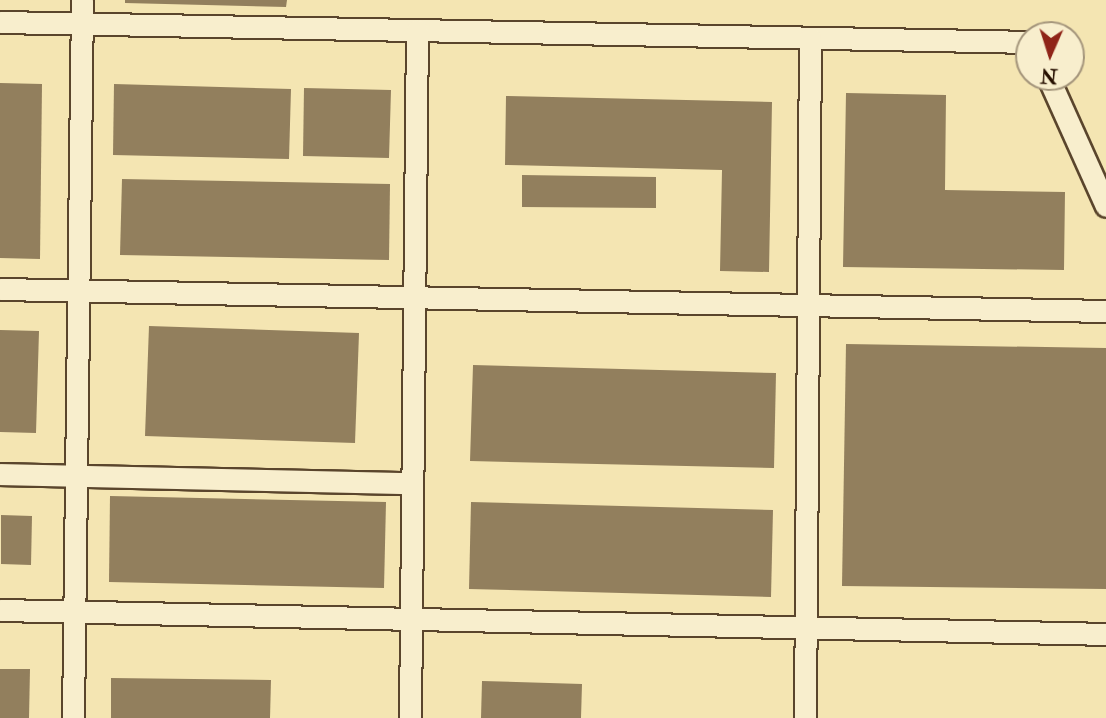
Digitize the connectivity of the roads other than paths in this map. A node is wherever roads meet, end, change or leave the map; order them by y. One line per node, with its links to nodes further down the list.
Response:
1 (82, 0): 3 (street)
2 (0, 22): 3 (street)
3 (82, 24): 4 (street); 10 (street)
4 (417, 30): 5 (street); 11 (street)
5 (810, 37): 6 (street); 12 (street)
6 (1015, 42)
7 (1054, 91): 8 (street)
8 (1106, 206)
9 (0, 289): 10 (street)
10 (78, 291): 11 (street); 17 (street)
11 (415, 298): 12 (street); 15 (street)
12 (808, 305): 13 (street); 19 (street)
13 (1106, 311)
14 (0, 474): 15 (street)
15 (412, 483): 18 (street)
16 (0, 610): 17 (street)
17 (74, 612): 18 (street); 21 (street)
18 (411, 619): 19 (street); 22 (street)
19 (805, 628): 20 (street); 23 (street)
20 (1106, 634)
21 (73, 718)
22 (410, 718)
23 (804, 718)

